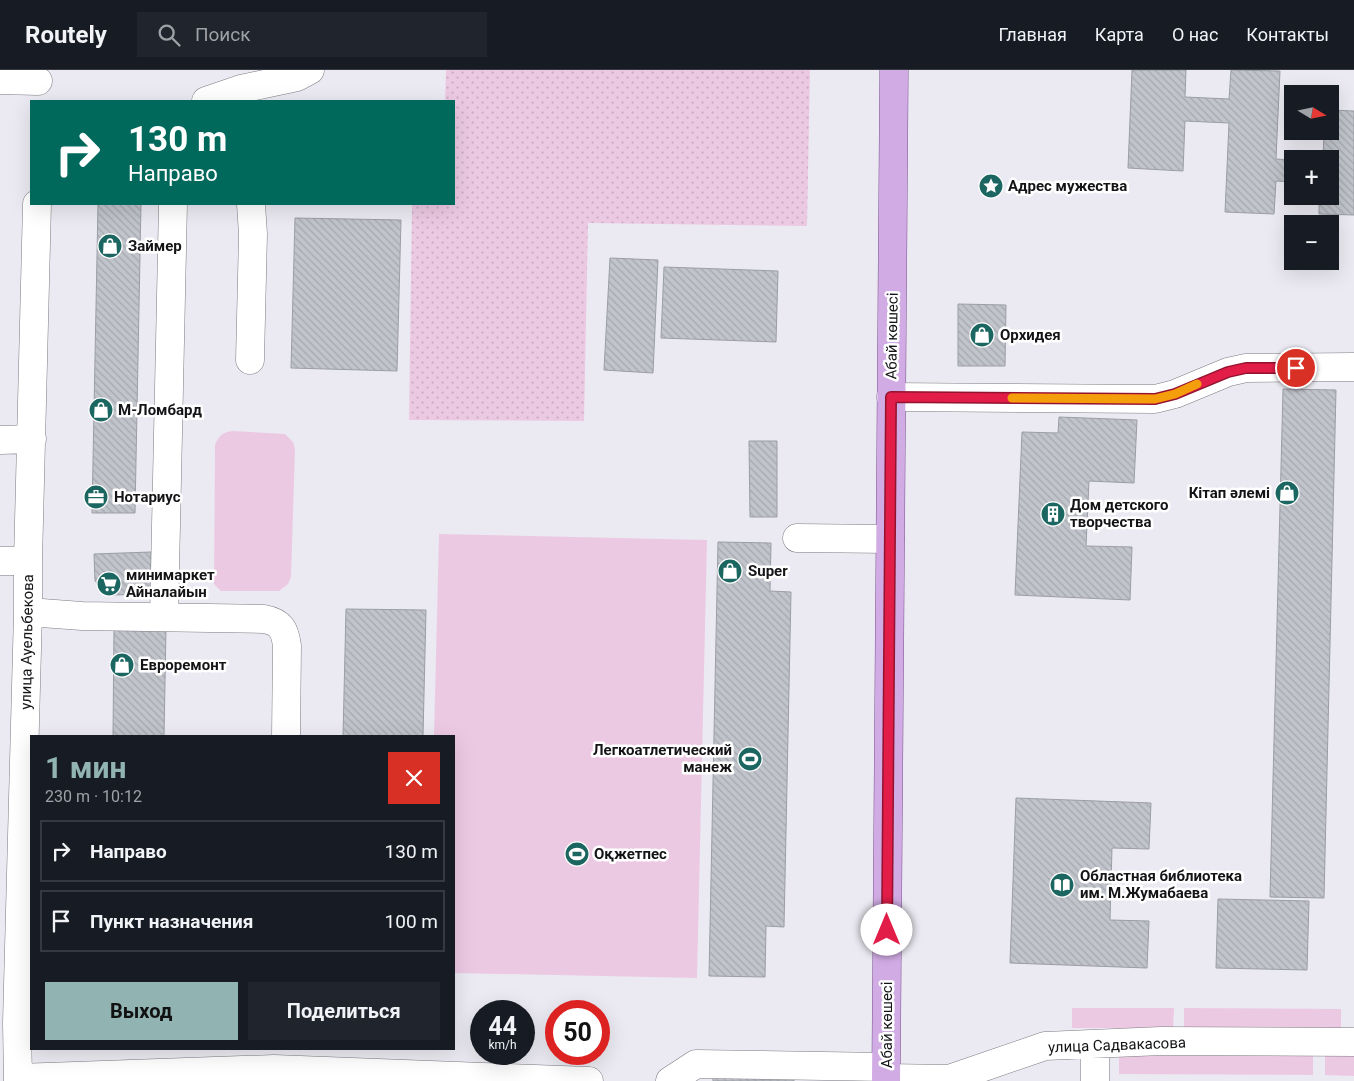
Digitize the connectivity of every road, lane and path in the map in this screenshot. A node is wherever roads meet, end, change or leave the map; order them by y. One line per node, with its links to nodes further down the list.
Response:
1 (310, 70): 5 (street)
2 (894, 70): 12 (main road, Абай көшесі)
3 (0, 80): 4 (street)
4 (38, 84)
5 (245, 97): 6 (street)
6 (216, 100)
7 (37, 205): 14 (street, улица Ауельбекова)
8 (173, 205): 20 (street)
9 (251, 205): 10 (street)
10 (250, 360)
11 (1354, 367): 12 (street)
12 (891, 397): 16 (main road, Абай көшесі)
13 (0, 440): 14 (street)
14 (32, 440): 18 (street, улица Ауельбекова)
15 (797, 538): 16 (street)
16 (890, 539): 26 (main road, Абай көшесі)
17 (0, 561): 18 (street)
18 (28, 561): 19 (street, улица Ауельбекова)
19 (28, 612): 20 (street); 22 (street, улица Ауельбекова)
20 (164, 617): 21 (street)
21 (286, 735)
22 (9, 1023): 27 (street, улица Ауельбекова)
23 (1354, 1042): 24 (street, улица Садвакасова)
24 (1095, 1044): 26 (street, улица Садвакасова); 30 (street)
25 (273, 1075): 27 (street); 28 (street)
26 (886, 1075): 29 (street, улица Садвакасова)
27 (18, 1080)
28 (589, 1081)
29 (670, 1081)
30 (1095, 1081)

